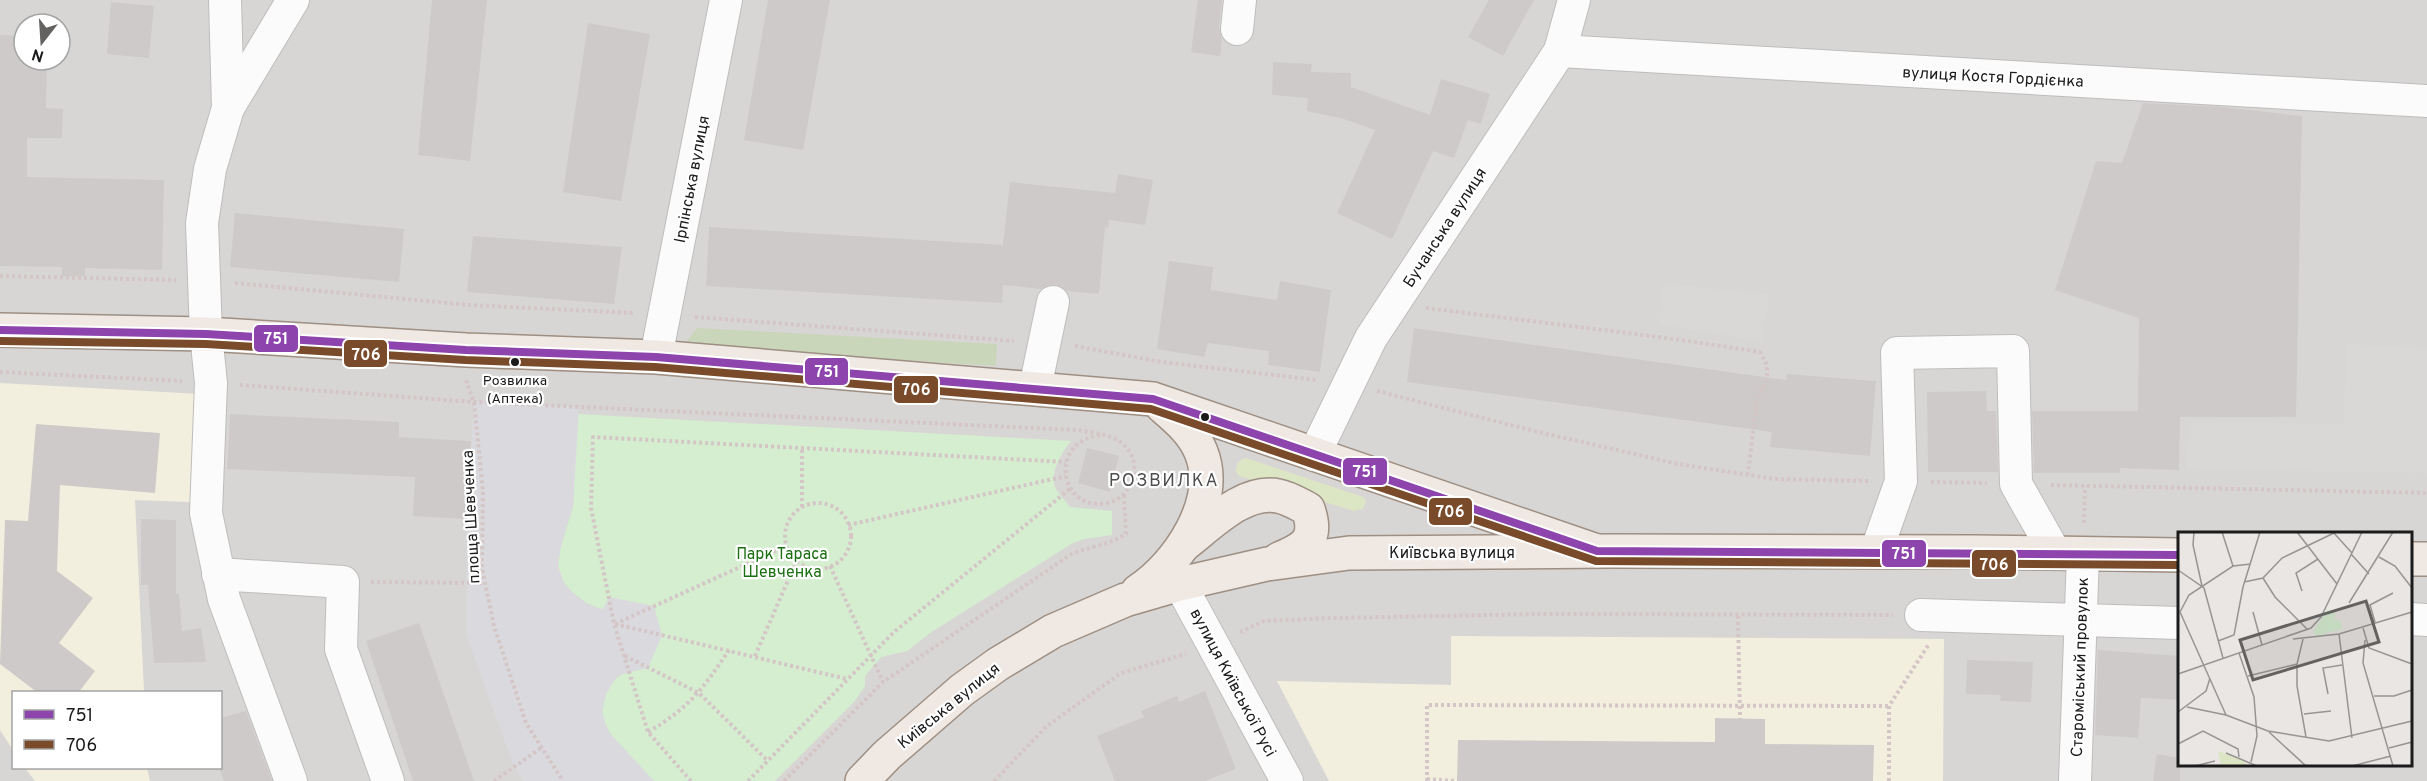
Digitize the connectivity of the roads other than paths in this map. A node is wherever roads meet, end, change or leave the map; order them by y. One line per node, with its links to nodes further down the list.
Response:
1 (225, 0): 7 (street)
2 (293, 0): 7 (street)
3 (726, 0): 11 (street, Ірпінська вулиця)
4 (1574, 0): 5 (street, Бучанська вулиця)
5 (1560, 51): 6 (street, вулиця Костя Гордієнка); 14 (street, Бучанська вулиця)
6 (2427, 101)
7 (228, 108): 10 (street)
8 (1053, 302): 12 (street)
9 (0, 330): 10 (main road)
10 (206, 334): 11 (main road); 21 (street)
11 (656, 357): 12 (main road)
12 (1035, 388): 13 (main road)
13 (1153, 399): 14 (main road); 15 (main road)
14 (1314, 455): 16 (main road)
15 (1184, 545): 20 (main road); 23 (main road)
16 (1597, 551): 17 (main road, Київська вулиця); 20 (main road, Київська вулиця)
17 (1876, 552): 18 (main road, Київська вулиця); 18 (street)
18 (2069, 554): 19 (main road, Київська вулиця); 25 (street, Староміський провулок)
19 (2178, 555)
20 (1267, 564): 22 (main road, Київська вулиця)
21 (218, 574): 27 (street); 28 (street)
22 (1180, 584): 23 (main road, Київська вулиця); 30 (street, вулиця Київської Русі)
23 (1125, 600): 29 (main road, Київська вулиця)
24 (1934, 616): 25 (street)
25 (2080, 619): 26 (street); 31 (street, Староміський провулок)
26 (2178, 623)
27 (291, 781)
28 (388, 781)
29 (862, 781)
30 (1287, 781)
31 (2075, 781)

